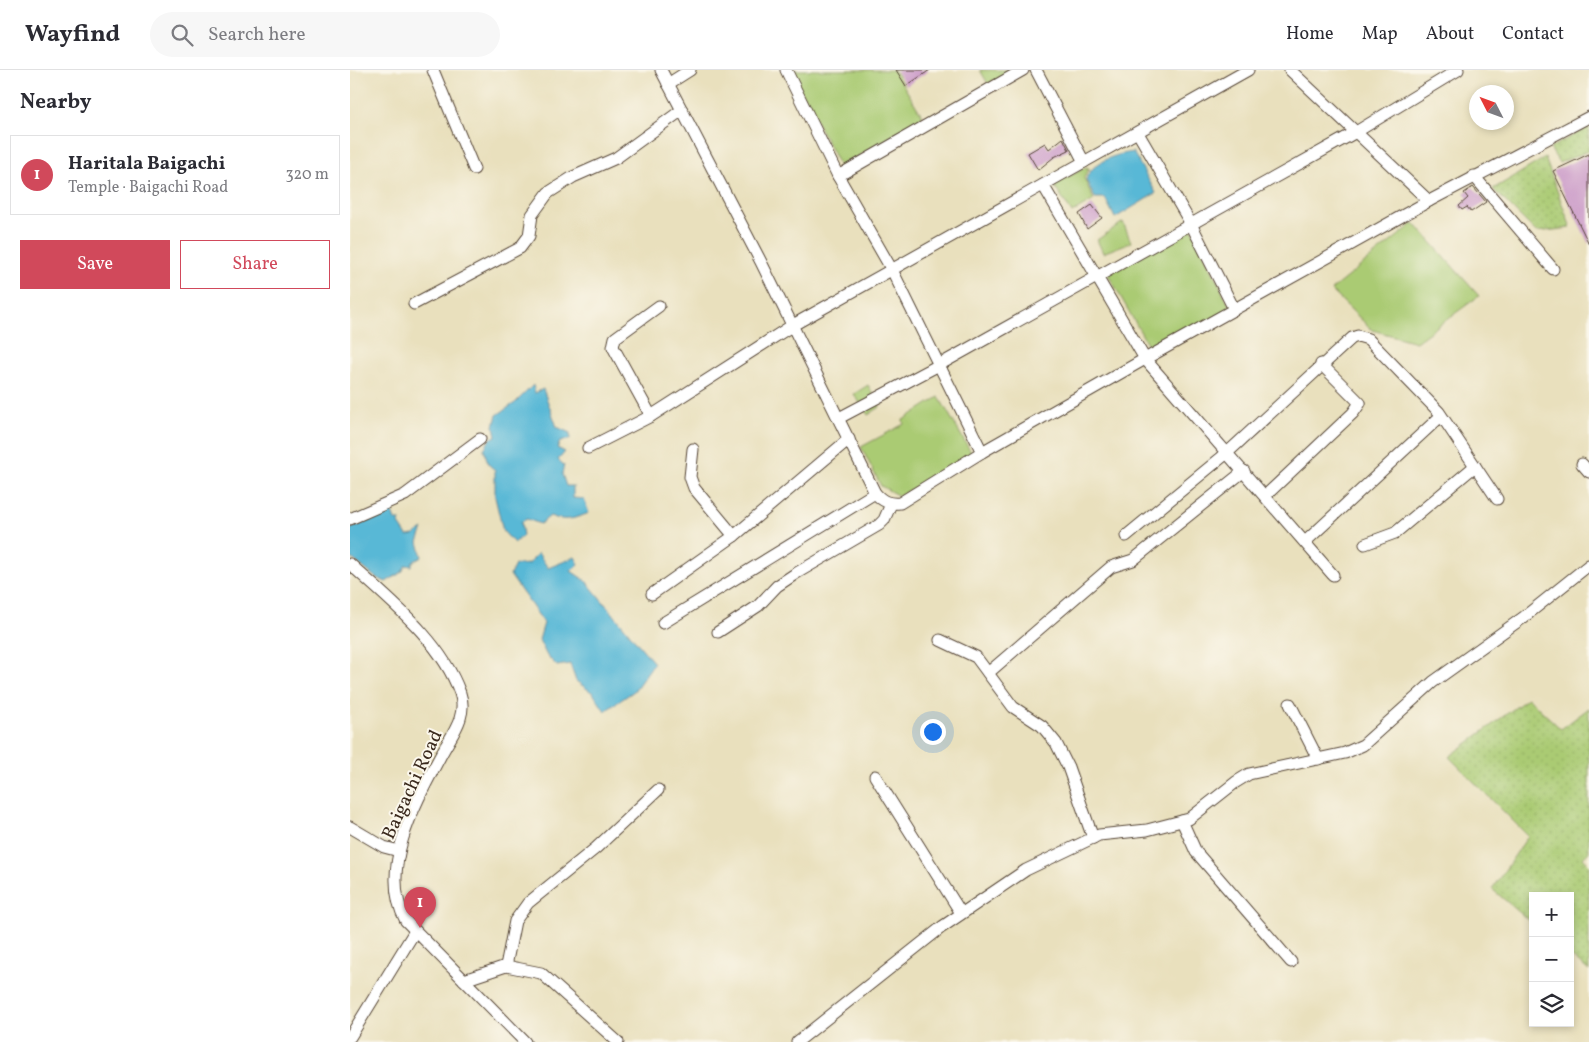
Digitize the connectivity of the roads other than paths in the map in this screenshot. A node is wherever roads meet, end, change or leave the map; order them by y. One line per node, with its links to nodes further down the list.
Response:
1 (433, 70): 16 (street)
2 (661, 70): 10 (street)
3 (690, 70): 10 (street)
4 (786, 70): 17 (street)
5 (1023, 70): 17 (street)
6 (1036, 70): 15 (street)
7 (1248, 70): 14 (street)
8 (1290, 70): 13 (street)
9 (1458, 70): 13 (street)
10 (668, 84): 11 (street)
11 (682, 110): 25 (street); 28 (street)
12 (1589, 117): 18 (street)
13 (1356, 132): 20 (street); 21 (street)
14 (1138, 133): 15 (street); 21 (street)
15 (1084, 162): 19 (street)
16 (474, 169)
17 (838, 176): 23 (street)
18 (1474, 176): 20 (street); 22 (street)
19 (1044, 184): 23 (street); 24 (street)
20 (1429, 201): 27 (street)
21 (1191, 224): 24 (street); 27 (street)
22 (1554, 269)
23 (892, 270): 28 (street); 31 (street)
24 (1097, 277): 29 (street); 31 (street)
25 (414, 304)
26 (659, 306): 32 (street)
27 (1234, 309): 29 (street)
28 (793, 324): 32 (street); 34 (street)
29 (1145, 359): 39 (street); 40 (street)
30 (1321, 364): 33 (street); 40 (street); 44 (street)
31 (939, 365): 34 (street); 39 (street)
32 (652, 416): 37 (street)
33 (1441, 416): 41 (street); 50 (street)
34 (839, 418): 36 (street)
35 (480, 439): 47 (street)
36 (849, 439): 43 (street); 48 (street)
37 (588, 448)
38 (693, 449): 48 (street)
39 (982, 452): 46 (street)
40 (1227, 453): 42 (street); 49 (street)
41 (1474, 466): 45 (street); 51 (street)
42 (1244, 471): 44 (street); 59 (street)
43 (875, 493): 46 (street); 56 (street)
44 (1265, 496): 50 (street)
45 (1497, 499)
46 (891, 504): 57 (street)
47 (350, 519)
48 (734, 536): 55 (street)
49 (1126, 536)
50 (1305, 542): 54 (street)
51 (1366, 544)
52 (350, 564): 67 (street, Baigachi Road)
53 (1589, 566): 61 (street)
54 (1333, 575)
55 (652, 594)
56 (663, 623)
57 (718, 632)
58 (940, 640): 59 (street)
59 (988, 674): 66 (street)
60 (1290, 704): 61 (street)
61 (1318, 759): 64 (street)
62 (874, 776): 68 (street)
63 (658, 790): 71 (street)
64 (1182, 821): 66 (street); 70 (street)
65 (350, 827): 67 (street)
66 (1093, 838): 68 (street)
67 (399, 851): 69 (street, Baigachi Road)
68 (961, 913): 76 (street)
69 (415, 931): 72 (street, Baigachi Road); 73 (street)
70 (1291, 962)
71 (506, 966): 72 (street); 75 (street)
72 (464, 980): 74 (street, Baigachi Road)
73 (350, 1037)
74 (526, 1042)
75 (618, 1042)
76 (797, 1042)

